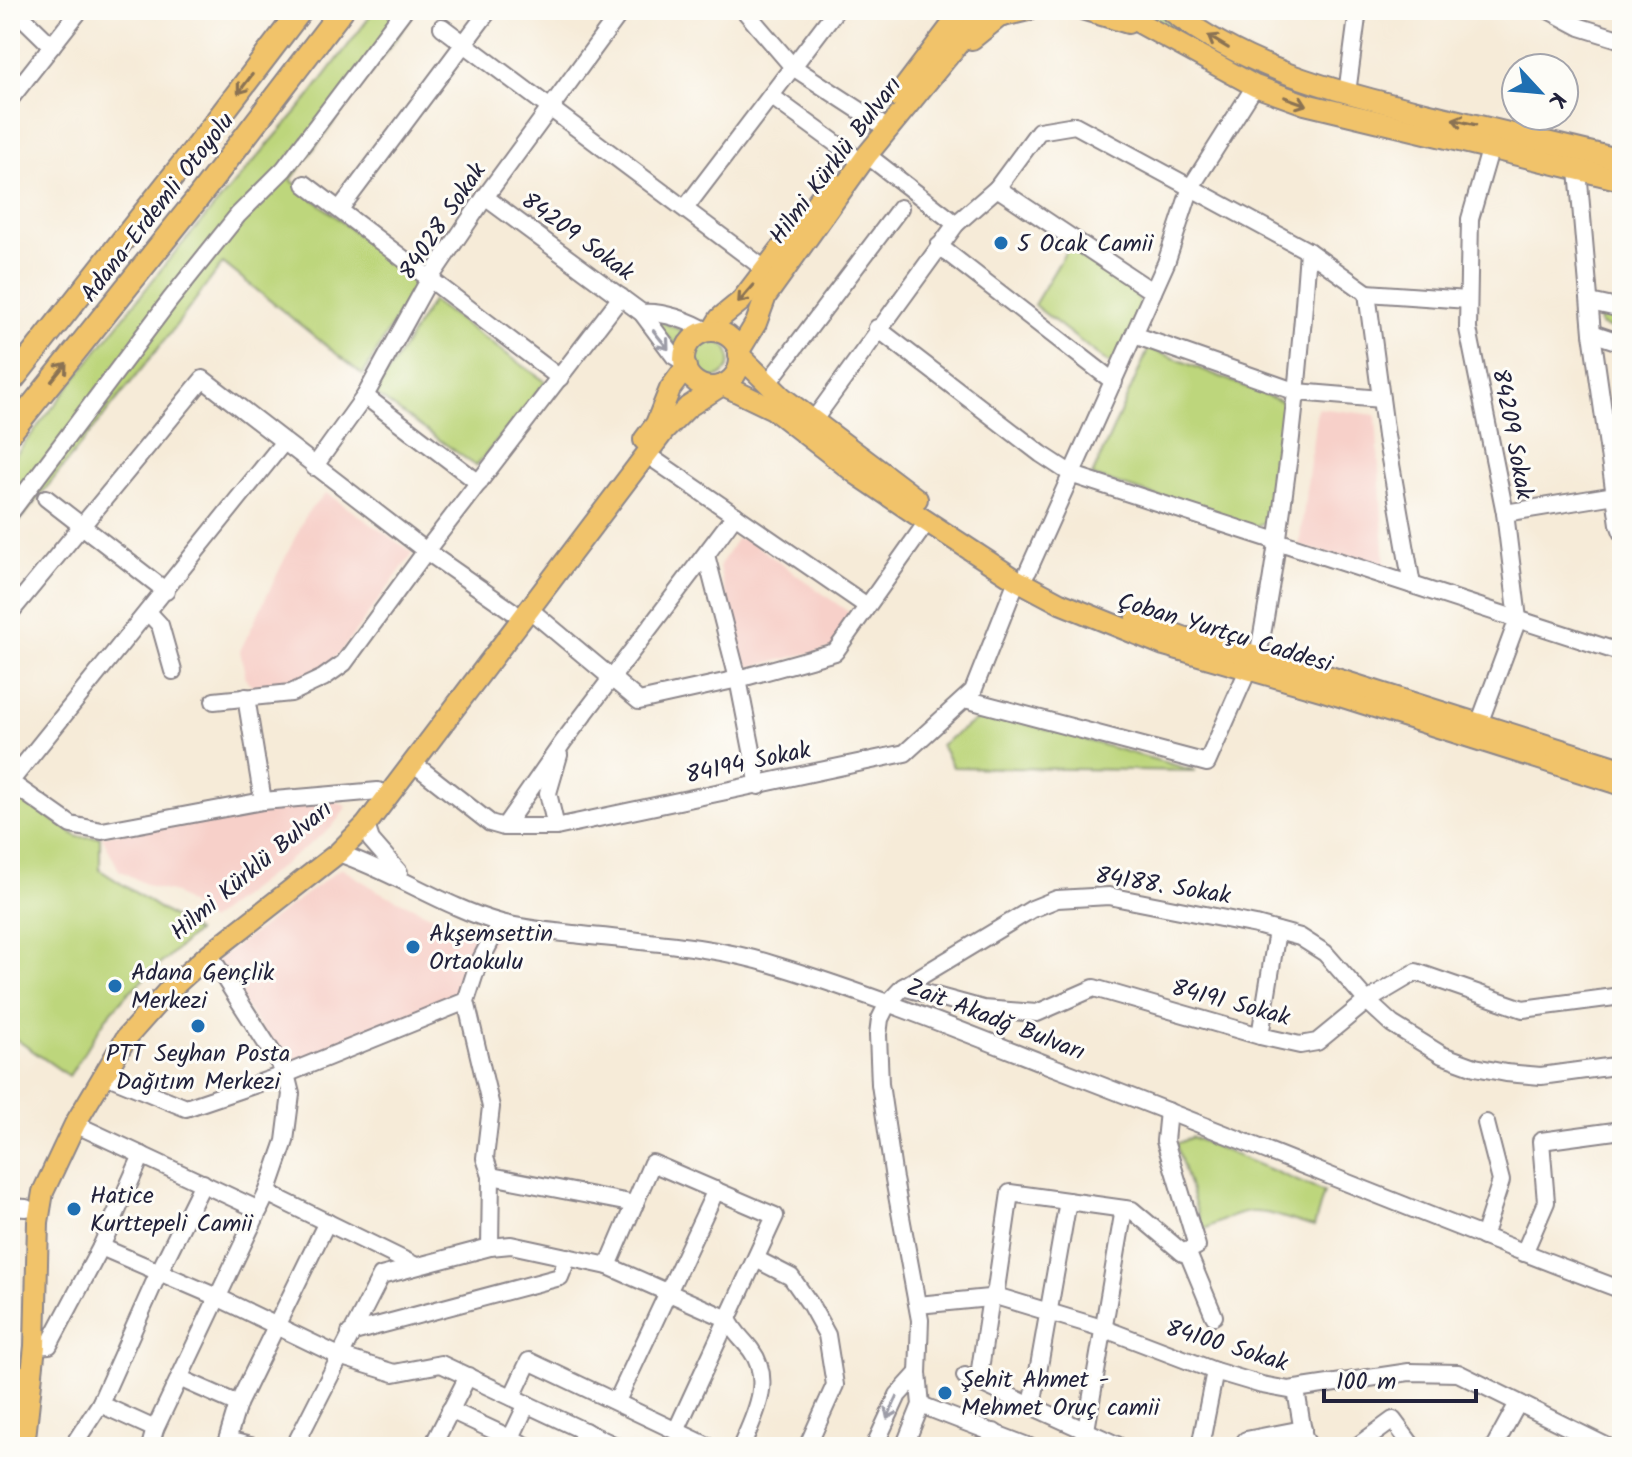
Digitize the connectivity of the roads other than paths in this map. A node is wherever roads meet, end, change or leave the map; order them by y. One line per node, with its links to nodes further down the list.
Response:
1 (15, 10): 24 (street)
2 (80, 10): 24 (street)
3 (342, 10): 42 (highway, Adana-Erdemli Otoyolu)
4 (356, 10): 42 (highway)
5 (404, 10): 83 (street)
6 (489, 10): 22 (street)
7 (622, 10): 31 (street, 84028 Sokak)
8 (744, 10): 26 (street)
9 (836, 10): 26 (street)
10 (963, 10): 32 (main road, Hilmi Kürklü Bulvarı)
11 (986, 10): 25 (main road, Hilmi Kürklü Bulvarı)
12 (1028, 10): 25 (main road)
13 (1085, 10): 23 (main road)
14 (1116, 10): 23 (main road)
15 (1170, 10): 19 (main road)
16 (1358, 10): 28 (street)
17 (1548, 10): 21 (street)
18 (296, 14): 67 (highway, Adana-Erdemli Otoyolu, one-way to 67)
19 (1182, 17): 28 (main road, one-way to 19)
20 (442, 27): 22 (street)
21 (1622, 40)
22 (464, 44): 31 (street); 45 (street)
23 (1175, 44): 27 (main road)
24 (52, 46): 30 (street)
25 (944, 61): 34 (main road, Hilmi Kürklü Bulvarı)
26 (793, 67): 29 (street); 32 (street)
27 (1255, 86): 33 (main road, one-way to 33); 39 (street, 84194 Sokak)
28 (1347, 93): 35 (main road, one-way to 28)
29 (771, 96): 34 (street); 43 (street)
30 (10, 99)
31 (551, 110): 41 (street, 84028 Sokak); 43 (street)
32 (879, 123): 34 (main road, Hilmi Kürklü Bulvarı)
33 (1490, 150): 36 (main road); 54 (street, 84209 Sokak)
34 (860, 156): 46 (street); 49 (main road, Hilmi Kürklü Bulvarı); 63 (main road, Hilmi Kürklü Bulvarı)
35 (1622, 160)
36 (1578, 170): 37 (main road); 55 (street)
37 (1622, 180)
38 (305, 184): 45 (street)
39 (1191, 187): 40 (street); 48 (street); 51 (street, 84194 Sokak)
40 (997, 188): 46 (street); 51 (street)
41 (485, 197): 50 (street, 84028 Sokak); 53 (street, 84209 Sokak)
42 (198, 198): 74 (highway, Adana-Erdemli Otoyolu, one-way to 42)
43 (686, 207): 49 (street)
44 (900, 208): 68 (street)
45 (340, 209): 50 (street)
46 (956, 224): 47 (street)
47 (939, 246): 58 (street); 66 (street)
48 (1308, 251): 52 (street); 70 (street)
49 (766, 270): 59 (main road, Hilmi Kürklü Bulvarı, one-way to 59)
50 (430, 278): 65 (street); 71 (street, 84028 Sokak)
51 (1153, 292): 61 (street, 84194 Sokak)
52 (1367, 293): 54 (street); 72 (street)
53 (621, 297): 57 (street, 84209 Sokak); 65 (street)
54 (1468, 300): 84 (street, 84209 Sokak)
55 (1590, 302): 56 (street); 60 (street)
56 (1622, 309)
57 (642, 313): 59 (street); 64 (street, one-way to 64)
58 (877, 328): 73 (street); 79 (street)
59 (710, 332): 63 (main road); 64 (main road)
60 (1592, 333): 62 (street); 75 (street)
61 (1134, 335): 66 (street, 84194 Sokak); 70 (street)
62 (1622, 343)
63 (739, 353): 68 (main road, Çoban Yurtçu Caddesi); 69 (main road)
64 (685, 365): 69 (main road); 95 (main road, Hilmi Kürklü Bulvarı)
65 (560, 378): 80 (street)
66 (1114, 382): 79 (street, 84194 Sokak)
67 (10, 383)
68 (768, 383): 73 (main road, Çoban Yurtçu Caddesi)
69 (721, 386): 77 (main road, Hilmi Kürklü Bulvarı); 86 (main road, Çoban Yurtçu Caddesi)
70 (1297, 392): 72 (street); 89 (street)
71 (365, 396): 78 (street, 84028 Sokak); 80 (street)
72 (1381, 399): 92 (street)
73 (813, 421): 91 (main road, Çoban Yurtçu Caddesi)
74 (10, 433)
75 (1614, 442): 81 (street)
76 (283, 443): 78 (street); 87 (street); 93 (street)
77 (646, 454): 85 (street); 95 (main road, Hilmi Kürklü Bulvarı)
78 (314, 467): 90 (street)
79 (1073, 475): 89 (street); 91 (street, 84194 Sokak)
80 (479, 483): 90 (street)
81 (1615, 495): 84 (street); 88 (street)
82 (46, 498): 87 (street)
83 (10, 513)
84 (1505, 513): 98 (street, 84209 Sokak)
85 (735, 515): 94 (street); 102 (street); 103 (street)
86 (927, 522): 91 (main road, Çoban Yurtçu Caddesi); 94 (street)
87 (82, 525): 93 (street); 97 (street)
88 (1622, 532)
89 (1278, 542): 92 (street); 100 (street)
90 (426, 551): 95 (street); 104 (street)
91 (1022, 576): 100 (main road, Çoban Yurtçu Caddesi); 105 (street, 84194 Sokak)
92 (1412, 585): 98 (street)
93 (166, 591): 96 (street)
94 (867, 606): 103 (street)
95 (521, 610): 102 (street); 109 (main road, Hilmi Kürklü Bulvarı); 114 (main road, Hilmi Kürklü Bulvarı)
96 (148, 612): 101 (street); 111 (street)
97 (10, 613)
98 (1518, 619): 99 (street); 107 (street, 84209 Sokak)
99 (1622, 653)
100 (1253, 664): 105 (street); 107 (main road, Çoban Yurtçu Caddesi); 112 (main road, Çoban Yurtçu Caddesi)
101 (173, 671)
102 (612, 679): 103 (street); 108 (street)
103 (738, 679): 113 (street)
104 (246, 697): 106 (street); 115 (street)
105 (965, 699): 113 (street, 84194 Sokak)
106 (214, 701)
107 (1479, 724): 110 (main road, Çoban Yurtçu Caddesi)
108 (563, 742): 117 (street); 118 (street)
109 (413, 763): 116 (main road, Hilmi Kürklü Bulvarı); 117 (street, 84194 Sokak)
110 (1622, 769)
111 (10, 782): 115 (street)
112 (1622, 785)
113 (759, 786): 118 (street, 84194 Sokak)
114 (378, 791): 115 (street); 144 (main road, Hilmi Kürklü Bulvarı)
115 (263, 801)
116 (366, 825): 119 (main road, Hilmi Kürklü Bulvarı); 120 (street)
117 (504, 827): 118 (street, 84194 Sokak)
118 (556, 827)
119 (338, 853): 120 (street, Zait Akadğ Bulvarı); 123 (main road, Hilmi Kürklü Bulvarı)
120 (409, 882): 121 (street, Zait Akadğ Bulvarı)
121 (500, 923): 126 (street); 128 (street, Zait Akadğ Bulvarı)
122 (1277, 931): 124 (street, 84188. Sokak); 127 (street, 84188. Sokak); 129 (street)
123 (209, 954): 131 (main road, Hilmi Kürklü Bulvarı); 132 (street)
124 (903, 987): 128 (street, 84188. Sokak); 129 (street, 84191 Sokak)
125 (1622, 996): 127 (street, 84191 Sokak)
126 (466, 1001): 132 (street); 138 (street)
127 (1367, 1001): 129 (street, 84191 Sokak); 130 (street, 84188. Sokak)
128 (888, 1003): 133 (street, Zait Akadğ Bulvarı); 162 (street, 84188. Sokak)
129 (1260, 1036)
130 (1622, 1065)
131 (103, 1074): 132 (street); 135 (main road, Hilmi Kürklü Bulvarı)
132 (286, 1074): 141 (street)
133 (1168, 1111): 148 (street, Zait Akadğ Bulvarı); 151 (street)
134 (1486, 1123): 148 (street)
135 (75, 1124): 137 (street); 169 (main road, Hilmi Kürklü Bulvarı)
136 (1622, 1130): 152 (street)
137 (142, 1155): 139 (street); 149 (street)
138 (491, 1176): 143 (street); 150 (street)
139 (203, 1183): 146 (street); 157 (street)
140 (716, 1190): 143 (street); 154 (street); 159 (street)
141 (267, 1193): 146 (street); 147 (street)
142 (1068, 1201): 145 (street); 160 (street); 163 (street)
143 (635, 1204): 156 (street)
144 (18, 1208): 173 (main road, Hilmi Kürklü Bulvarı)
145 (1124, 1209): 151 (street); 167 (street)
146 (259, 1210): 161 (street)
147 (327, 1222): 155 (street); 166 (street)
148 (1483, 1237): 152 (street, Zait Akadğ Bulvarı)
149 (101, 1247): 157 (street); 169 (street)
150 (490, 1247): 153 (street); 155 (street)
151 (1187, 1251): 164 (street)
152 (1524, 1253): 158 (street, Zait Akadğ Bulvarı)
153 (568, 1257): 156 (street); 168 (street)
154 (756, 1259): 165 (street); 205 (street)
155 (416, 1266): 168 (street)
156 (608, 1266): 159 (street)
157 (159, 1272): 161 (street); 180 (street)
158 (1622, 1290)
159 (667, 1291): 165 (street); 178 (street)
160 (994, 1296): 162 (street, 84100 Sokak); 163 (street, 84100 Sokak); 183 (street)
161 (217, 1297): 166 (street); 175 (street)
162 (918, 1305): 172 (street, 84188. Sokak)
163 (1050, 1311): 167 (street, 84100 Sokak); 183 (street)
164 (1214, 1316)
165 (728, 1319): 190 (street); 204 (street)
166 (277, 1326): 170 (street); 181 (street)
167 (1105, 1329): 171 (street, 84100 Sokak); 188 (street)
168 (350, 1333): 170 (street)
169 (35, 1346): 194 (main road, Hilmi Kürklü Bulvarı)
170 (339, 1356): 174 (street); 198 (street)
171 (1215, 1371): 176 (street, 84100 Sokak); 210 (street)
172 (918, 1373): 182 (street, 84188. Sokak); 206 (street, one-way to 206)
173 (14, 1375): 185 (main road, Hilmi Kürklü Bulvarı)
174 (468, 1376): 177 (street); 184 (street)
175 (179, 1378): 181 (street); 186 (street)
176 (1296, 1390): 179 (street, 84100 Sokak); 187 (street)
177 (520, 1400): 178 (street); 189 (street); 192 (street)
178 (617, 1401): 190 (street)
179 (1518, 1403): 215 (street); 216 (street, 84100 Sokak)
180 (100, 1404): 186 (street); 195 (street)
181 (238, 1404): 193 (street)
182 (921, 1405): 191 (street); 207 (street)
183 (1032, 1406): 188 (street)
184 (450, 1410): 192 (street); 199 (street)
185 (10, 1426)
186 (155, 1429): 196 (street)
187 (1303, 1429): 211 (street); 212 (street)
188 (1086, 1430): 209 (street)
189 (585, 1431): 201 (street); 202 (street)
190 (676, 1431): 203 (street)
191 (991, 1440): 208 (street)
192 (509, 1442): 200 (street)
193 (226, 1444): 197 (street)
194 (24, 1447)
195 (72, 1447)
196 (150, 1447)
197 (254, 1447)
198 (294, 1447)
199 (432, 1447)
200 (529, 1447)
201 (578, 1447)
202 (618, 1447)
203 (710, 1447)
204 (741, 1447)
205 (807, 1447)
206 (874, 1447)
207 (904, 1447)
208 (1030, 1447)
209 (1117, 1447)
210 (1200, 1447)
211 (1241, 1447)
212 (1310, 1447)
213 (1356, 1447): 214 (street)
214 (1413, 1447)
215 (1494, 1447)
216 (1608, 1447)

